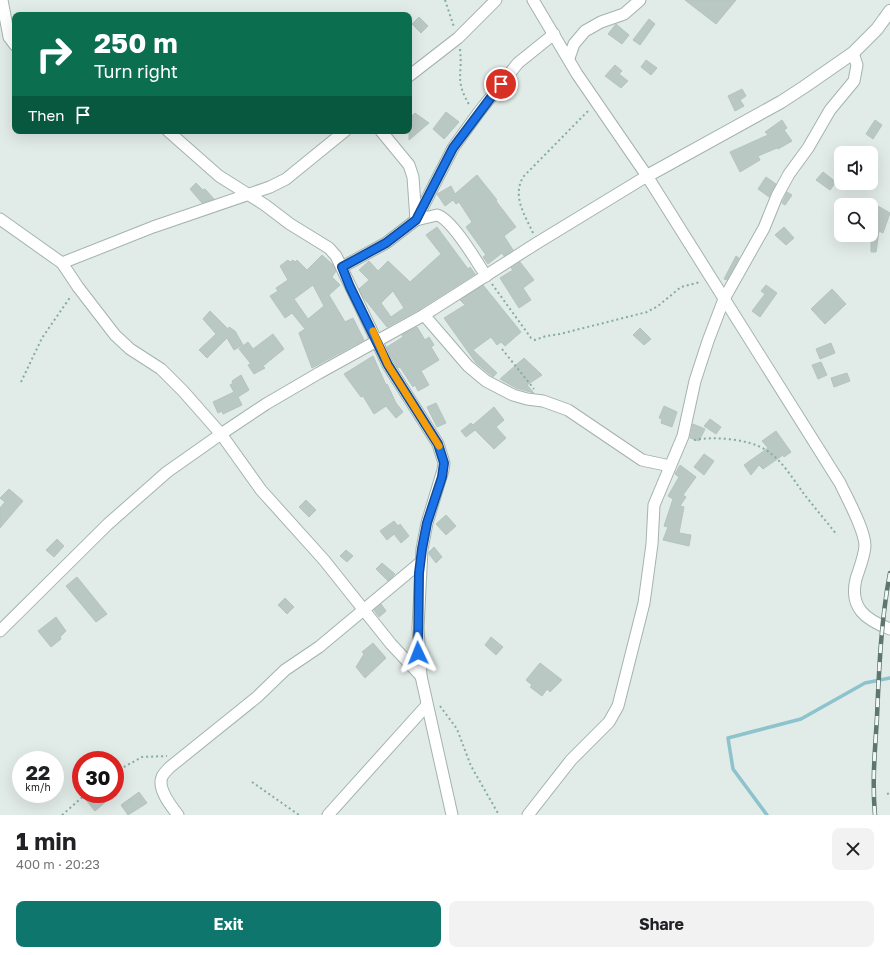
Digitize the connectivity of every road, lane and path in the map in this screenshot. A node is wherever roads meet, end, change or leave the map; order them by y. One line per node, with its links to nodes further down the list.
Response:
1 (2, 0): 9 (street)
2 (445, 0): 8 (path)
3 (496, 0): 8 (street)
4 (533, 0): 7 (street)
5 (640, 0): 11 (street)
6 (890, 11): 10 (street)
7 (554, 34): 11 (street); 14 (street)
8 (458, 38): 12 (street); 14 (path)
9 (12, 41)
10 (853, 53): 18 (street); 28 (street)
11 (569, 58): 13 (street)
12 (412, 74)
13 (597, 102): 18 (street); 22 (path)
14 (474, 119): 21 (street)
15 (171, 134): 19 (street)
16 (341, 134): 19 (street)
17 (383, 134): 21 (street)
18 (647, 176): 22 (street); 26 (street)
19 (249, 195): 23 (street); 24 (street)
20 (0, 219): 23 (street)
21 (416, 220): 24 (street); 25 (street)
22 (537, 243): 25 (street)
23 (62, 263): 27 (street)
24 (342, 267): 30 (street)
25 (486, 276): 26 (path); 29 (street)
26 (711, 280): 28 (street)
27 (78, 287): 32 (path); 34 (street)
28 (724, 299): 35 (street); 40 (street)
29 (424, 315): 30 (street); 33 (street)
30 (378, 341): 34 (street); 38 (street)
31 (502, 349): 33 (path)
32 (21, 382)
33 (543, 401): 36 (street)
34 (220, 434): 39 (street); 41 (street)
35 (678, 446): 36 (street); 37 (path)
36 (670, 466): 57 (street)
37 (837, 535)
38 (420, 562): 39 (street); 42 (street)
39 (363, 609): 42 (street); 45 (street)
40 (890, 629)
41 (0, 631)
42 (421, 676): 43 (street)
43 (424, 692): 44 (street); 56 (path)
44 (427, 705): 54 (street); 55 (street)
45 (184, 754): 46 (path); 52 (street)
46 (124, 767)
47 (252, 782): 53 (path)
48 (890, 793): 49 (path)
49 (887, 794)
50 (76, 803): 51 (path)
51 (62, 815)
52 (178, 815)
53 (299, 815)
54 (328, 815)
55 (452, 815)
56 (499, 815)
57 (528, 815)

